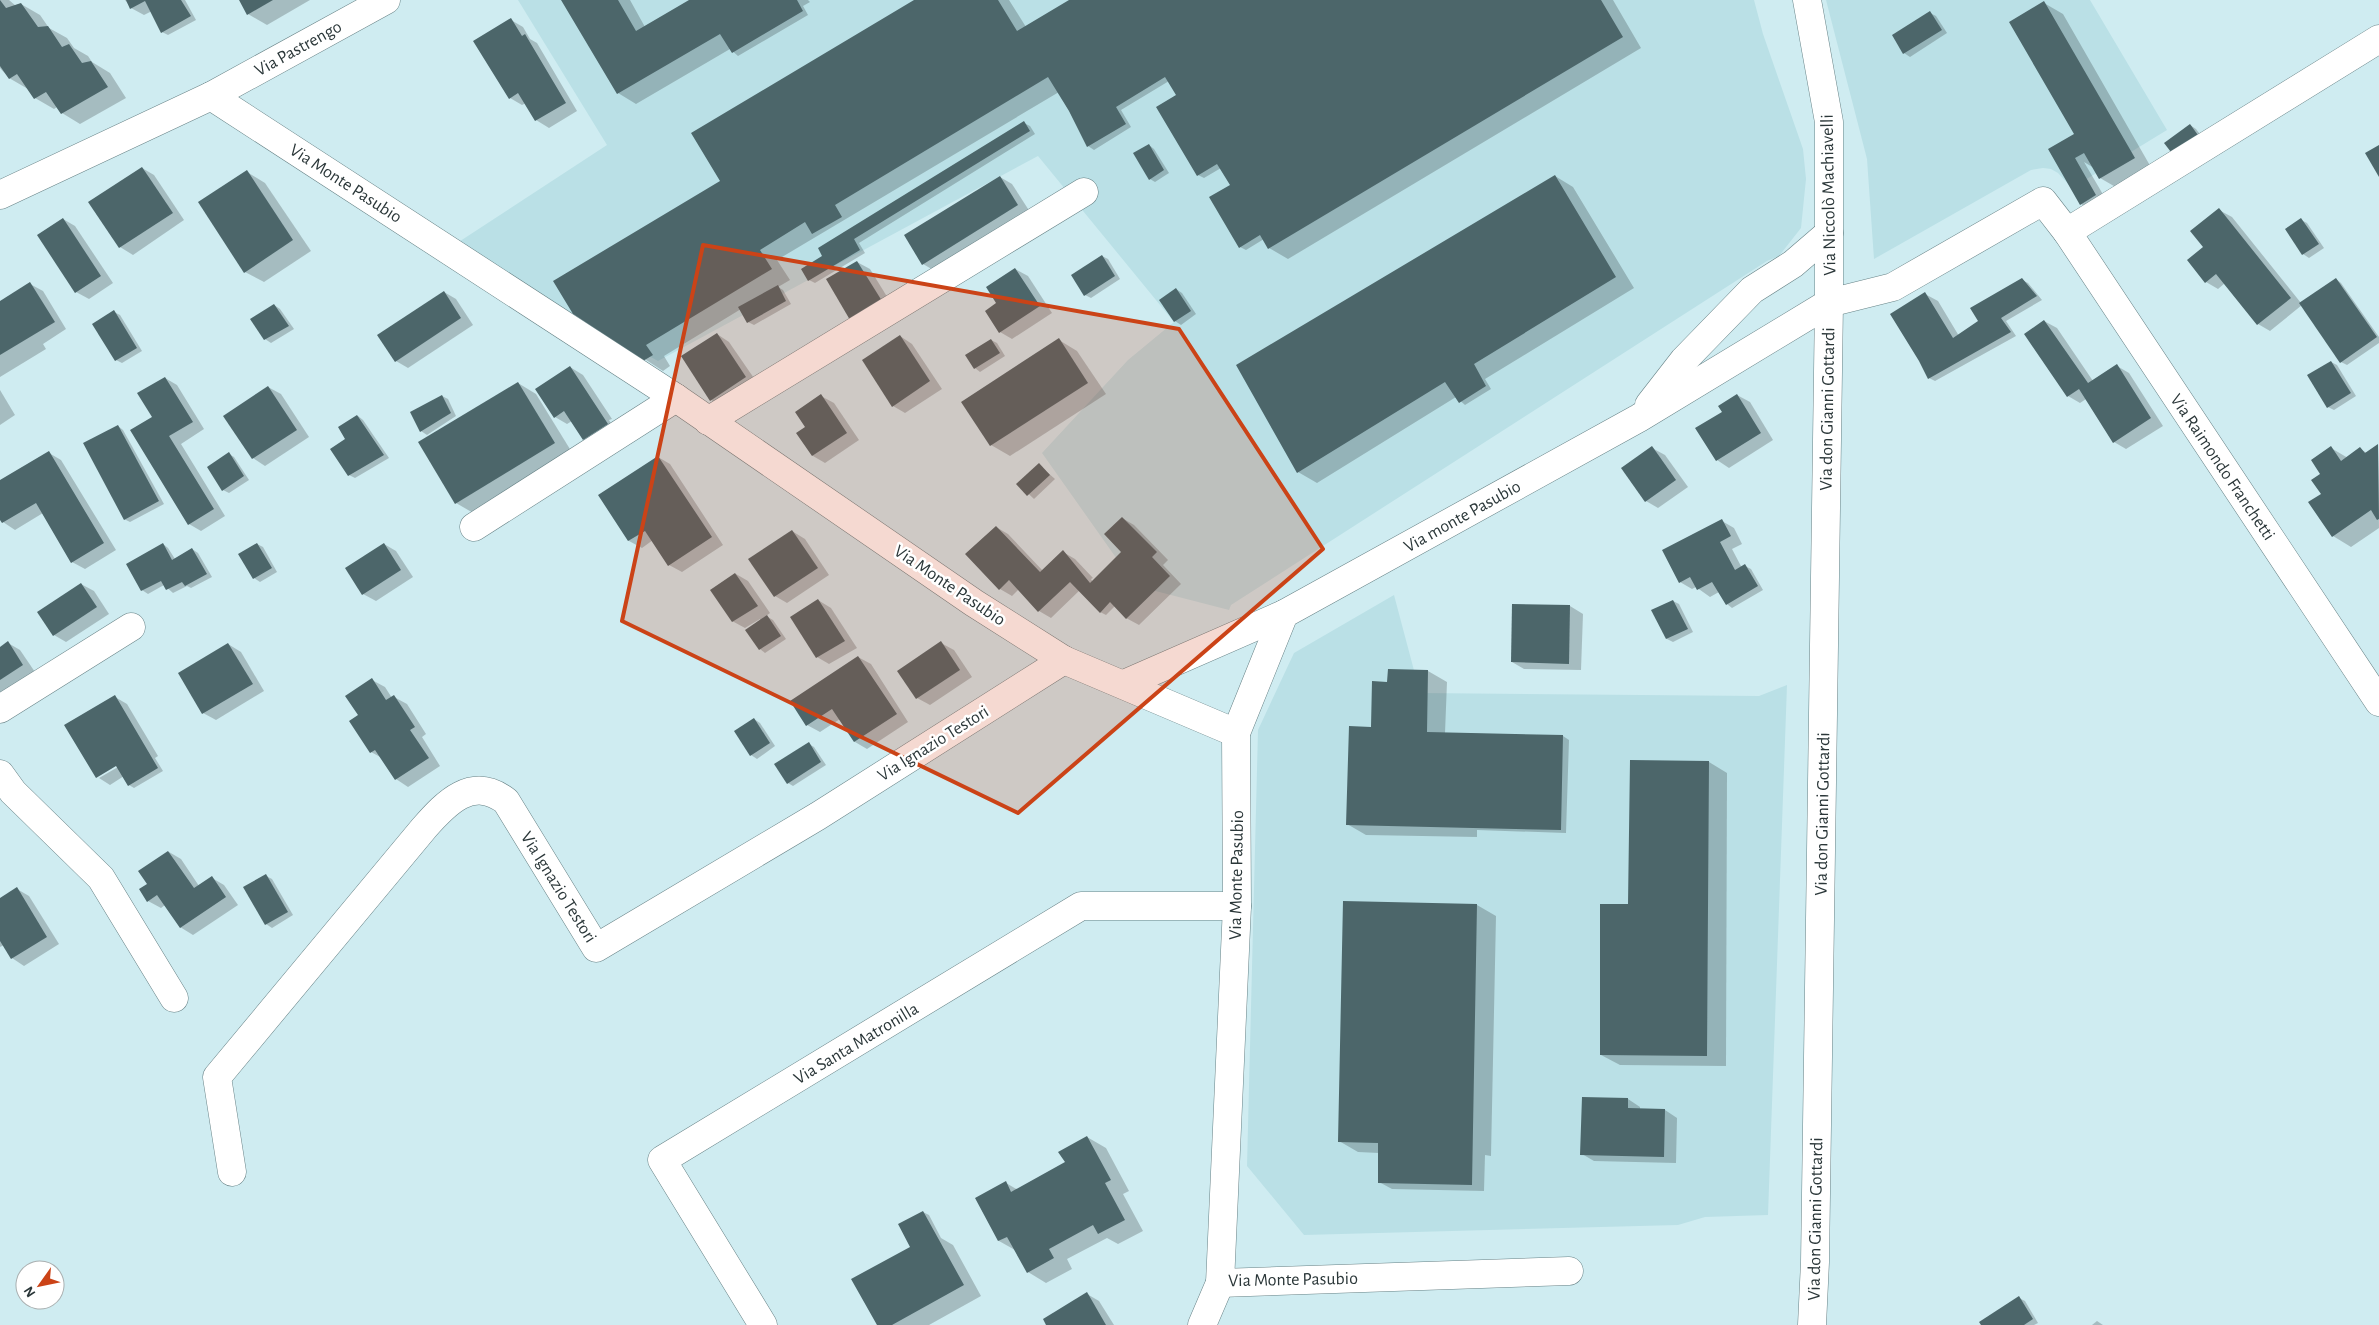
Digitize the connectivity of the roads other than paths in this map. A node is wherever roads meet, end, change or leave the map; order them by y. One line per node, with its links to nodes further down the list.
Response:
1 (386, 0): 4 (street, Via Pastrengo)
2 (1807, 0): 8 (street, Via Niccolò Machiavelli)
3 (2379, 39): 7 (street)
4 (211, 96): 6 (street); 10 (street, Via Monte Pasubio)
5 (1084, 192): 12 (street)
6 (0, 195)
7 (2067, 232): 9 (street, Via Raimondo Franchetti); 18 (street, Via Raimondo Franchetti)
8 (1829, 233): 9 (street, Via Niccolò Machiavelli); 11 (street, Via monte Pasubio)
9 (1829, 303): 11 (street, Via monte Pasubio); 29 (street, Via don Gianni Gottardi)
10 (676, 398): 12 (street, Via Monte Pasubio); 13 (street)
11 (1639, 418): 14 (street, Via monte Pasubio)
12 (708, 420): 16 (street, Via Monte Pasubio)
13 (474, 527)
14 (1284, 614): 17 (street, Via monte Pasubio); 20 (street)
15 (131, 627): 19 (street)
16 (1064, 660): 17 (street, Via Monte Pasubio); 24 (street, Via Ignazio Testori)
17 (1124, 684): 20 (street, Via Monte Pasubio)
18 (2379, 702)
19 (0, 709)
20 (1236, 733): 22 (street, Via Monte Pasubio)
21 (0, 774): 23 (street)
22 (1237, 906): 26 (street, Via Monte Pasubio); 27 (street, Via Santa Matronilla)
23 (174, 998)
24 (232, 1172)
25 (1569, 1271): 26 (street, Via Monte Pasubio)
26 (1220, 1283): 28 (street)
27 (763, 1325)
28 (1202, 1325)
29 (1812, 1325)

